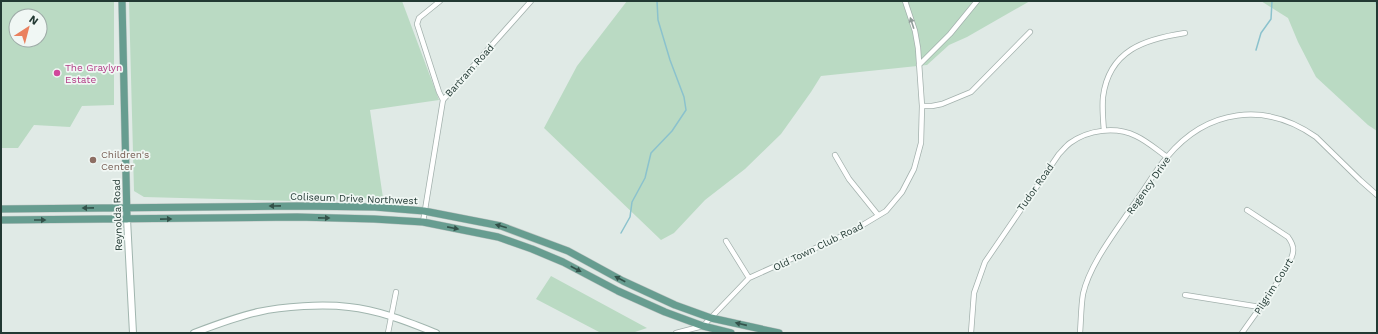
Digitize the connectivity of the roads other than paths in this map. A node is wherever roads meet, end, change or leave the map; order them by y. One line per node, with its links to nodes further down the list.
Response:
1 (122, 1): 15 (main road, Reynolda Road)
2 (440, 1): 9 (street)
3 (531, 1): 9 (street, Bartram Road)
4 (905, 1): 8 (street, Old Town Club Road, one-way to 4)
5 (977, 1): 8 (street)
6 (1030, 32): 10 (street)
7 (1185, 33): 11 (street)
8 (919, 66): 10 (street, Old Town Club Road)
9 (443, 100): 18 (street, Bartram Road)
10 (922, 106): 19 (street, Old Town Club Road)
11 (1104, 131): 13 (street, Tudor Road); 38 (street, Tudor Road)
12 (835, 156): 19 (street)
13 (1167, 157): 14 (street, Regency Drive); 39 (street, Regency Drive)
14 (1377, 195)
15 (127, 208): 16 (main road, Coliseum Drive Northwest, one-way to 16); 18 (main road, Coliseum Drive Northwest, one-way to 15); 20 (main road, Reynolda Road)
16 (1, 209)
17 (1247, 210): 27 (street, Pilgrim Court)
18 (424, 211): 22 (street, Bartram Road); 29 (main road, Coliseum Drive Northwest, one-way to 18)
19 (878, 215): 24 (street, Old Town Club Road)
20 (127, 219): 21 (main road, Coliseum Drive Northwest, one-way to 20); 22 (main road, Coliseum Drive Northwest, one-way to 22); 31 (street, Reynolda Road)
21 (1, 220)
22 (423, 222): 30 (main road, Coliseum Drive Northwest, one-way to 30)
23 (726, 241): 24 (street)
24 (749, 278): 29 (street, Old Town Club Road)
25 (396, 292): 28 (street)
26 (1185, 295): 27 (street)
27 (1260, 306): 40 (street, Pilgrim Court)
28 (392, 316): 32 (street); 33 (street); 34 (street)
29 (711, 318): 30 (street, Old Town Club Road); 37 (main road, Coliseum Drive Northwest, one-way to 29)
30 (703, 326): 35 (street); 36 (main road, Coliseum Drive Northwest)
31 (133, 333)
32 (194, 333)
33 (388, 333)
34 (436, 333)
35 (676, 333)
36 (731, 333)
37 (779, 333)
38 (970, 333)
39 (1080, 333)
40 (1242, 333)

